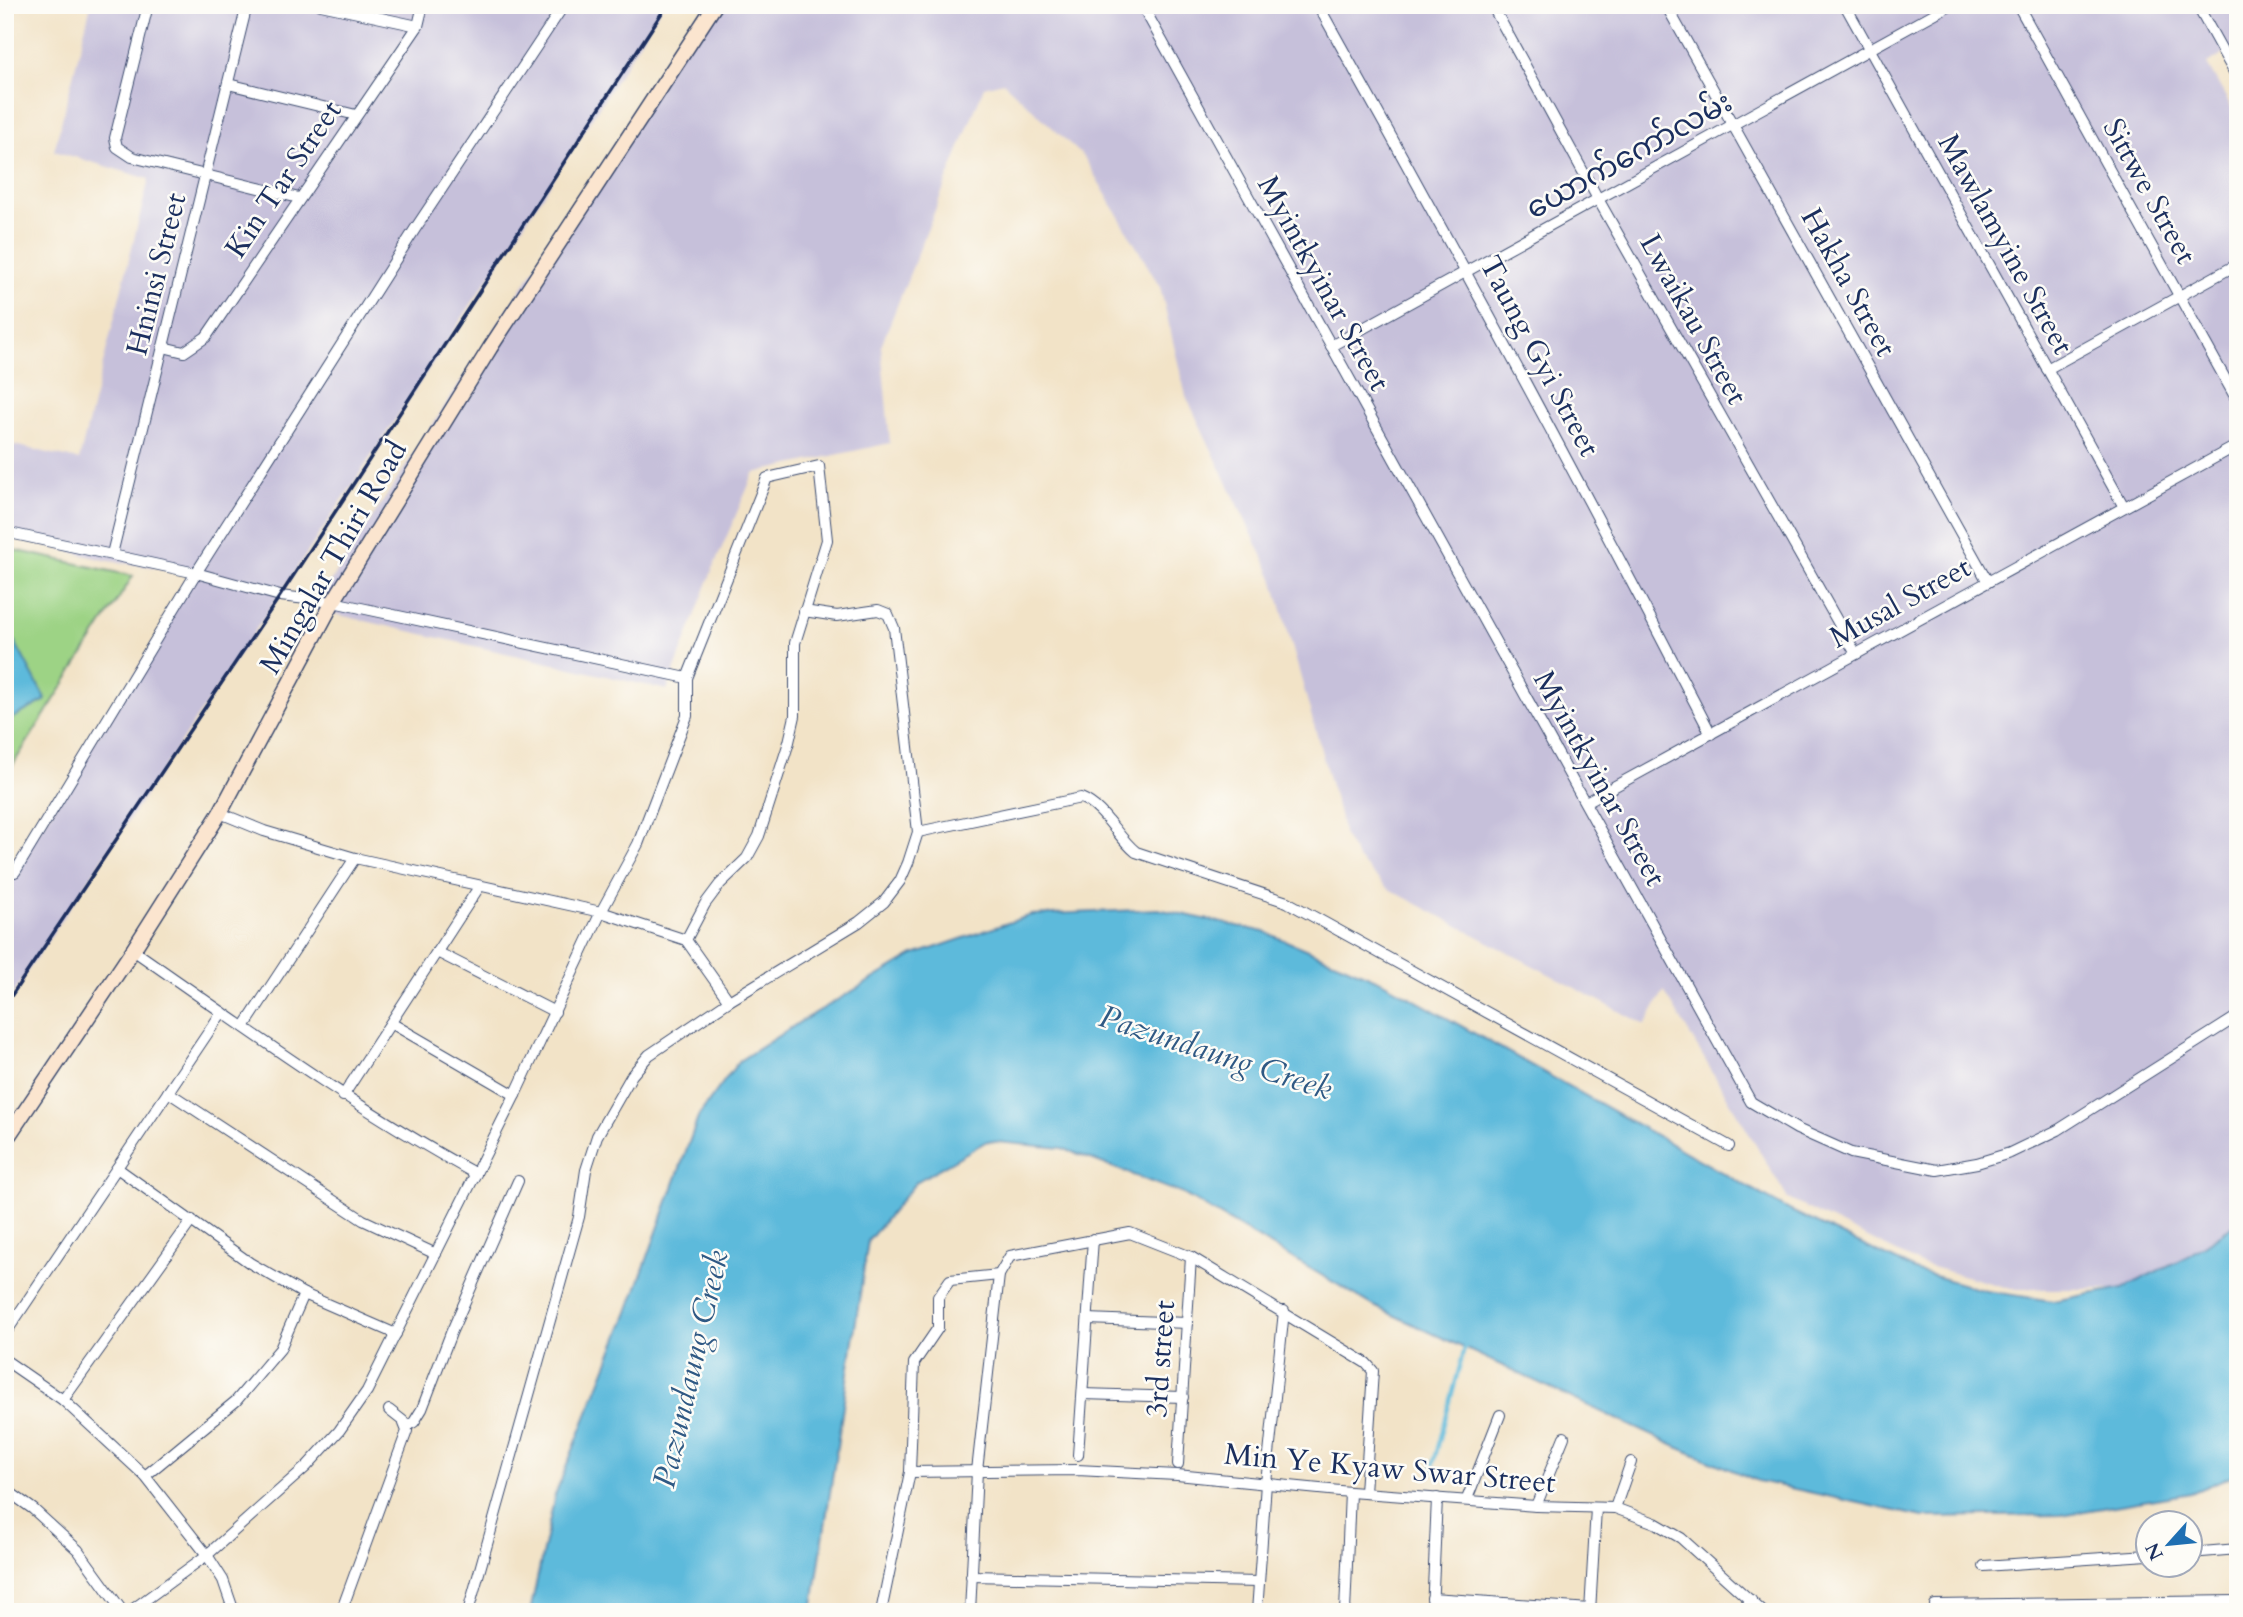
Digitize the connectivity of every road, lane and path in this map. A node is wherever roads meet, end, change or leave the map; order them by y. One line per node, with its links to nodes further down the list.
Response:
1 (148, 5): 22 (street)
2 (247, 5): 19 (street, Hninsi Street)
3 (321, 5): 15 (street)
4 (423, 5): 15 (street, Kin Tar Street)
5 (564, 5): 36 (street)
6 (715, 5): 38 (street, Mingalar Thiri Road)
7 (1142, 5): 28 (street, Myintkyinar Street)
8 (1318, 5): 26 (street, Taung Gyi Street)
9 (1492, 5): 24 (street, Lwaikau Street)
10 (1666, 5): 21 (street, Hakha Street)
11 (1845, 5): 16 (street, Mawlamyine Street)
12 (1950, 5): 16 (street, ယောက်ကော်လမ်း)
13 (2018, 5): 27 (street, Sittwe Street)
14 (2197, 5): 17 (street)
15 (418, 26): 20 (street, Kin Tar Street)
16 (1870, 50): 21 (street, ယောက်ကော်လမ်း); 30 (street, Mawlamyine Street)
17 (2233, 60): 18 (street)
18 (2238, 79)
19 (228, 84): 20 (street); 22 (street, Hninsi Street)
20 (356, 115): 23 (street, Kin Tar Street)
21 (1734, 125): 24 (street, ယောက်ကော်လမ်း); 37 (street, Hakha Street)
22 (205, 175): 23 (street); 29 (street, Hninsi Street)
23 (299, 198): 29 (street, Kin Tar Street)
24 (1598, 199): 26 (street, ယောက်ကော်လမ်း); 40 (street, Lwaikau Street)
25 (2238, 264): 27 (street)
26 (1468, 273): 28 (street, ယောက်ကော်လမ်း); 42 (street, Taung Gyi Street)
27 (2180, 296): 30 (street); 31 (street, Sittwe Street)
28 (1331, 346): 43 (street, Myintkyinar Street)
29 (163, 347): 35 (street, Hninsi Street)
30 (2047, 369): 33 (street, Mawlamyine Street)
31 (2238, 402)
32 (2238, 445): 33 (street, Musal Street)
33 (2124, 507): 37 (street, Musal Street)
34 (5, 533): 35 (street)
35 (112, 554): 36 (street)
36 (196, 573): 38 (street); 47 (street)
37 (1988, 582): 40 (street, Musal Street)
38 (333, 602): 41 (street); 44 (street, Mingalar Thiri Road)
39 (804, 611): 41 (street); 45 (street); 50 (street)
40 (1856, 654): 42 (street, Musal Street)
41 (687, 678): 49 (street)
42 (1711, 734): 43 (street, Musal Street)
43 (1586, 802): 56 (street, Myintkyinar Street)
44 (220, 813): 46 (street); 51 (street, Mingalar Thiri Road)
45 (918, 832): 53 (street); 63 (street)
46 (355, 858): 48 (street); 58 (street)
47 (15, 872)
48 (479, 887): 49 (street); 52 (street)
49 (601, 912): 50 (street); 55 (street)
50 (686, 940): 53 (street)
51 (133, 950): 54 (street); 62 (street, Mingalar Thiri Road)
52 (437, 952): 55 (street); 57 (street)
53 (729, 1001): 118 (street)
54 (222, 1012): 58 (street); 59 (street)
55 (555, 1012): 61 (street)
56 (2238, 1016)
57 (391, 1023): 60 (street); 61 (street)
58 (244, 1027): 60 (street)
59 (168, 1092): 64 (street); 69 (street)
60 (343, 1096): 65 (street)
61 (515, 1096): 65 (street)
62 (5, 1141)
63 (1729, 1146)
64 (117, 1168): 67 (street); 76 (street)
65 (476, 1174): 69 (street)
66 (519, 1181): 84 (street)
67 (192, 1220): 72 (street); 81 (street)
68 (1093, 1239): 70 (street); 71 (street); 74 (street)
69 (436, 1254): 77 (street)
70 (1191, 1257): 73 (street); 75 (street, 3rd street)
71 (999, 1275): 89 (street); 90 (street)
72 (304, 1294): 77 (street); 91 (street)
73 (1284, 1311): 92 (street); 95 (street)
74 (1088, 1319): 75 (street); 79 (street)
75 (1187, 1323): 80 (street, 3rd street)
76 (5, 1334)
77 (396, 1334): 103 (street)
78 (5, 1360): 81 (street)
79 (1083, 1394): 80 (street); 86 (street)
80 (1183, 1397): 88 (street, 3rd street)
81 (63, 1400): 91 (street)
82 (389, 1410): 84 (street)
83 (1500, 1415): 97 (street)
84 (406, 1427): 117 (street)
85 (1564, 1437): 98 (street)
86 (1078, 1455)
87 (1632, 1462): 100 (street)
88 (1178, 1464)
89 (977, 1471): 90 (street, Min Ye Kyaw Swar Street); 92 (street, Min Ye Kyaw Swar Street); 106 (street)
90 (911, 1472): 119 (street)
91 (145, 1476): 103 (street)
92 (1266, 1483): 94 (street, Min Ye Kyaw Swar Street); 107 (street)
93 (5, 1489): 114 (street)
94 (1350, 1492): 95 (street, Min Ye Kyaw Swar Street); 122 (street)
95 (1365, 1492): 96 (street, Min Ye Kyaw Swar Street)
96 (1437, 1498): 97 (street, Min Ye Kyaw Swar Street); 108 (street)
97 (1467, 1499): 98 (street, Min Ye Kyaw Swar Street)
98 (1536, 1506): 99 (street, Min Ye Kyaw Swar Street)
99 (1596, 1508): 100 (street, Min Ye Kyaw Swar Street); 113 (street)
100 (1615, 1508): 109 (street, Min Ye Kyaw Swar Street)
101 (2238, 1549): 102 (street)
102 (2204, 1551)
103 (207, 1555): 115 (street); 116 (street)
104 (2134, 1556): 105 (street)
105 (1984, 1566)
106 (971, 1576): 107 (street); 120 (street)
107 (1259, 1582): 121 (street)
108 (1432, 1598): 113 (street); 123 (street)
109 (1751, 1600): 124 (street); 125 (street, Min Ye Kyaw Swar Street)
110 (2238, 1601): 112 (street)
111 (1935, 1605): 112 (street)
112 (2137, 1607)
113 (1590, 1610)
114 (123, 1612)
115 (130, 1612)
116 (234, 1612)
117 (341, 1612)
118 (468, 1612)
119 (881, 1612)
120 (970, 1612)
121 (1257, 1612)
122 (1345, 1612)
123 (1432, 1612)
124 (1743, 1612)
125 (1763, 1612)

